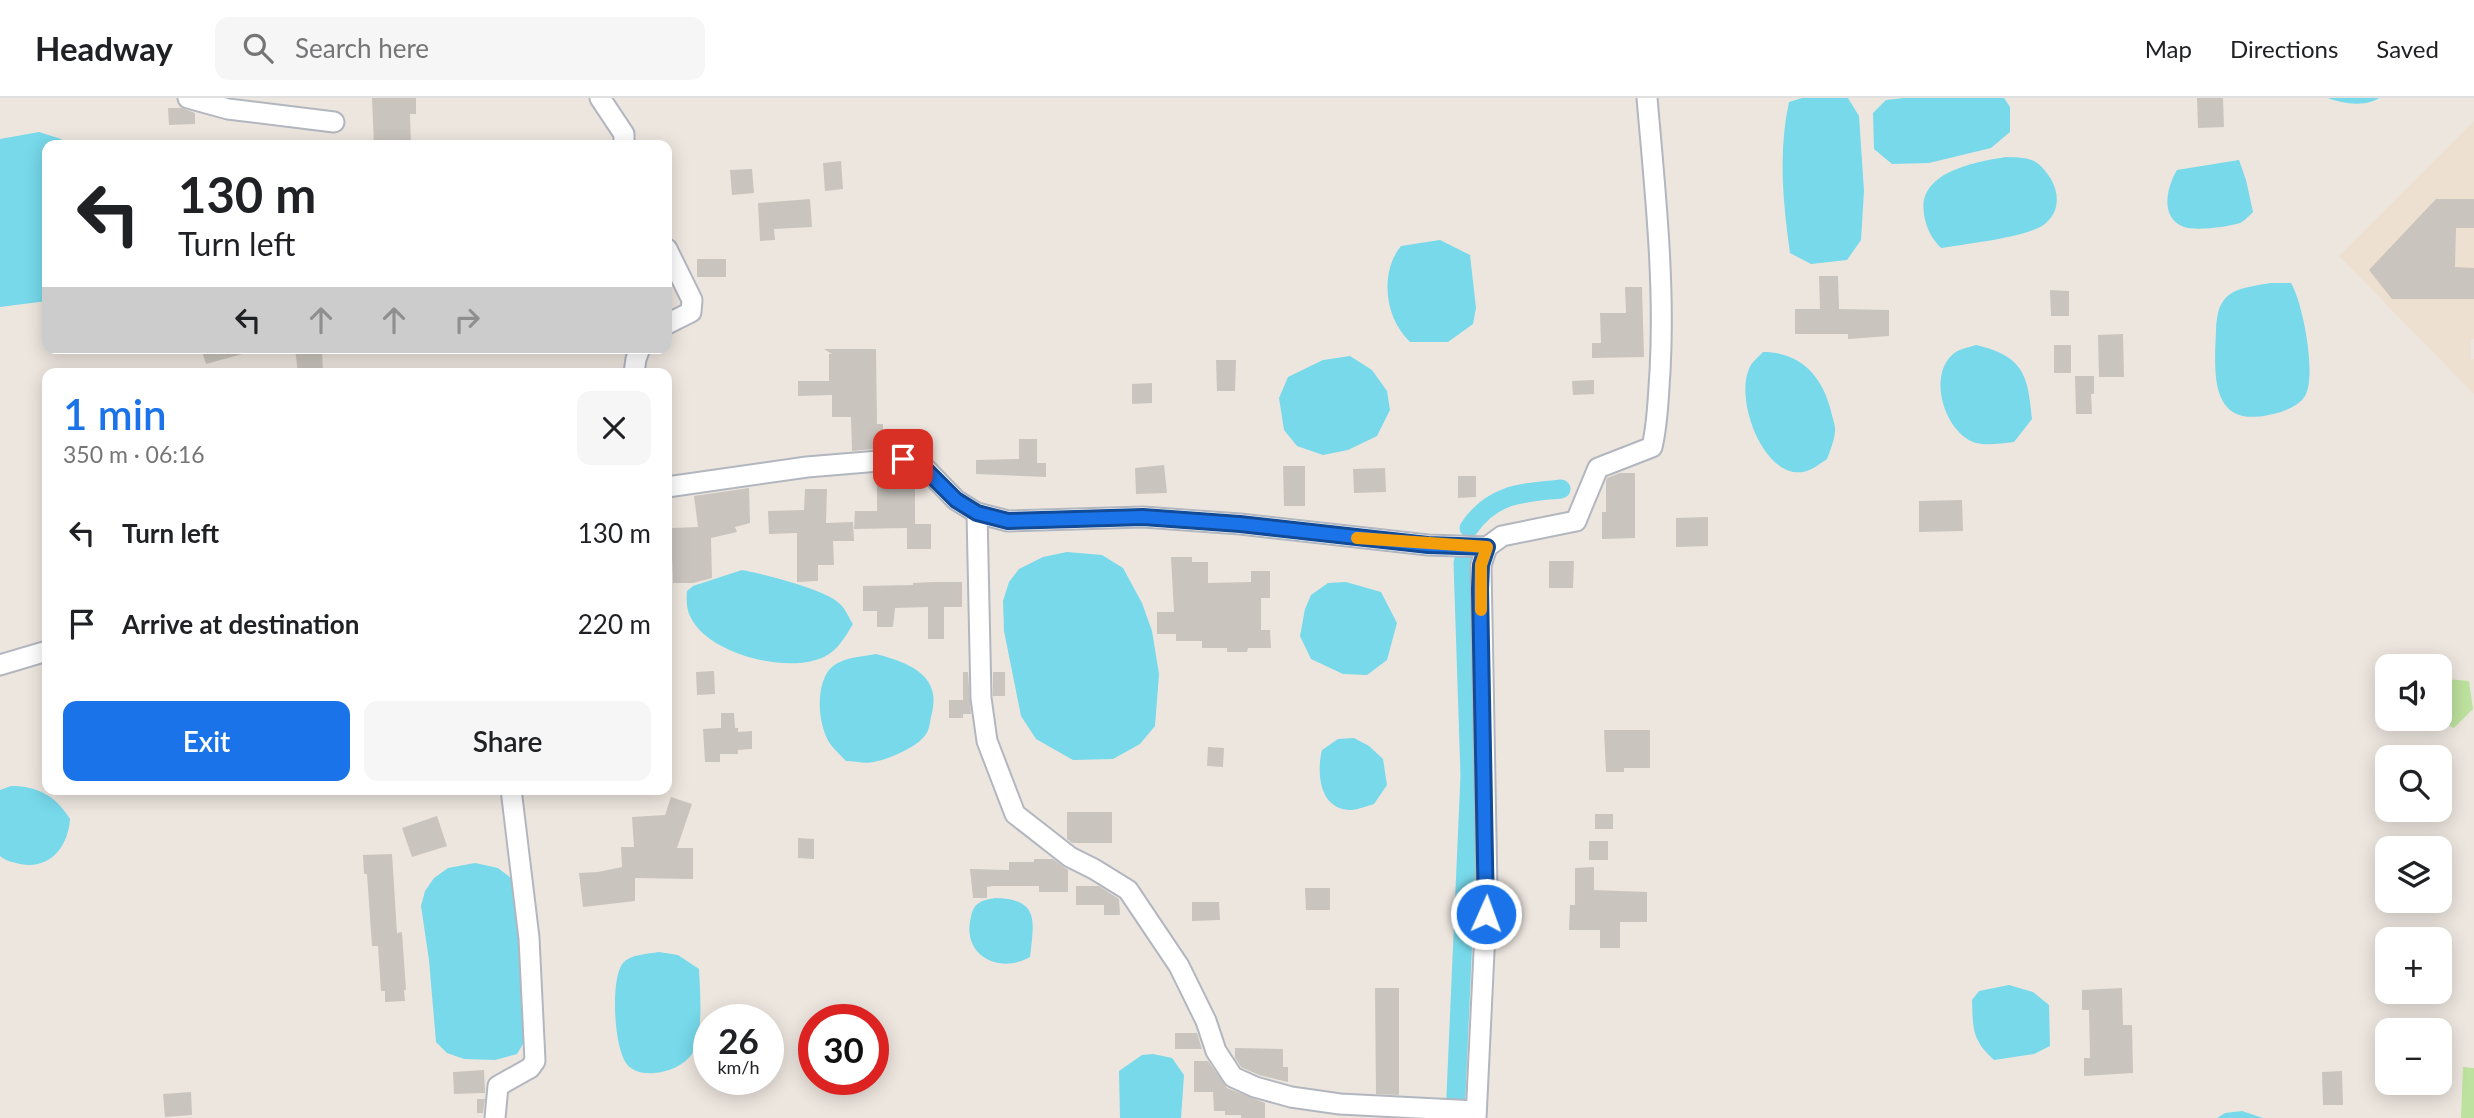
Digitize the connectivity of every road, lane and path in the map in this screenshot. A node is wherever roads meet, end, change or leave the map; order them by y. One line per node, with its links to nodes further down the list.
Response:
1 (188, 98): 4 (street)
2 (600, 98): 5 (street)
3 (1647, 98): 10 (street)
4 (334, 122)
5 (624, 140)
6 (672, 259): 7 (street)
7 (672, 322)
8 (672, 486): 9 (street)
9 (977, 513): 10 (street); 14 (street)
10 (1487, 547): 14 (street)
11 (42, 652): 12 (street)
12 (0, 665)
13 (512, 795): 15 (street)
14 (1476, 1115)
15 (495, 1118)

